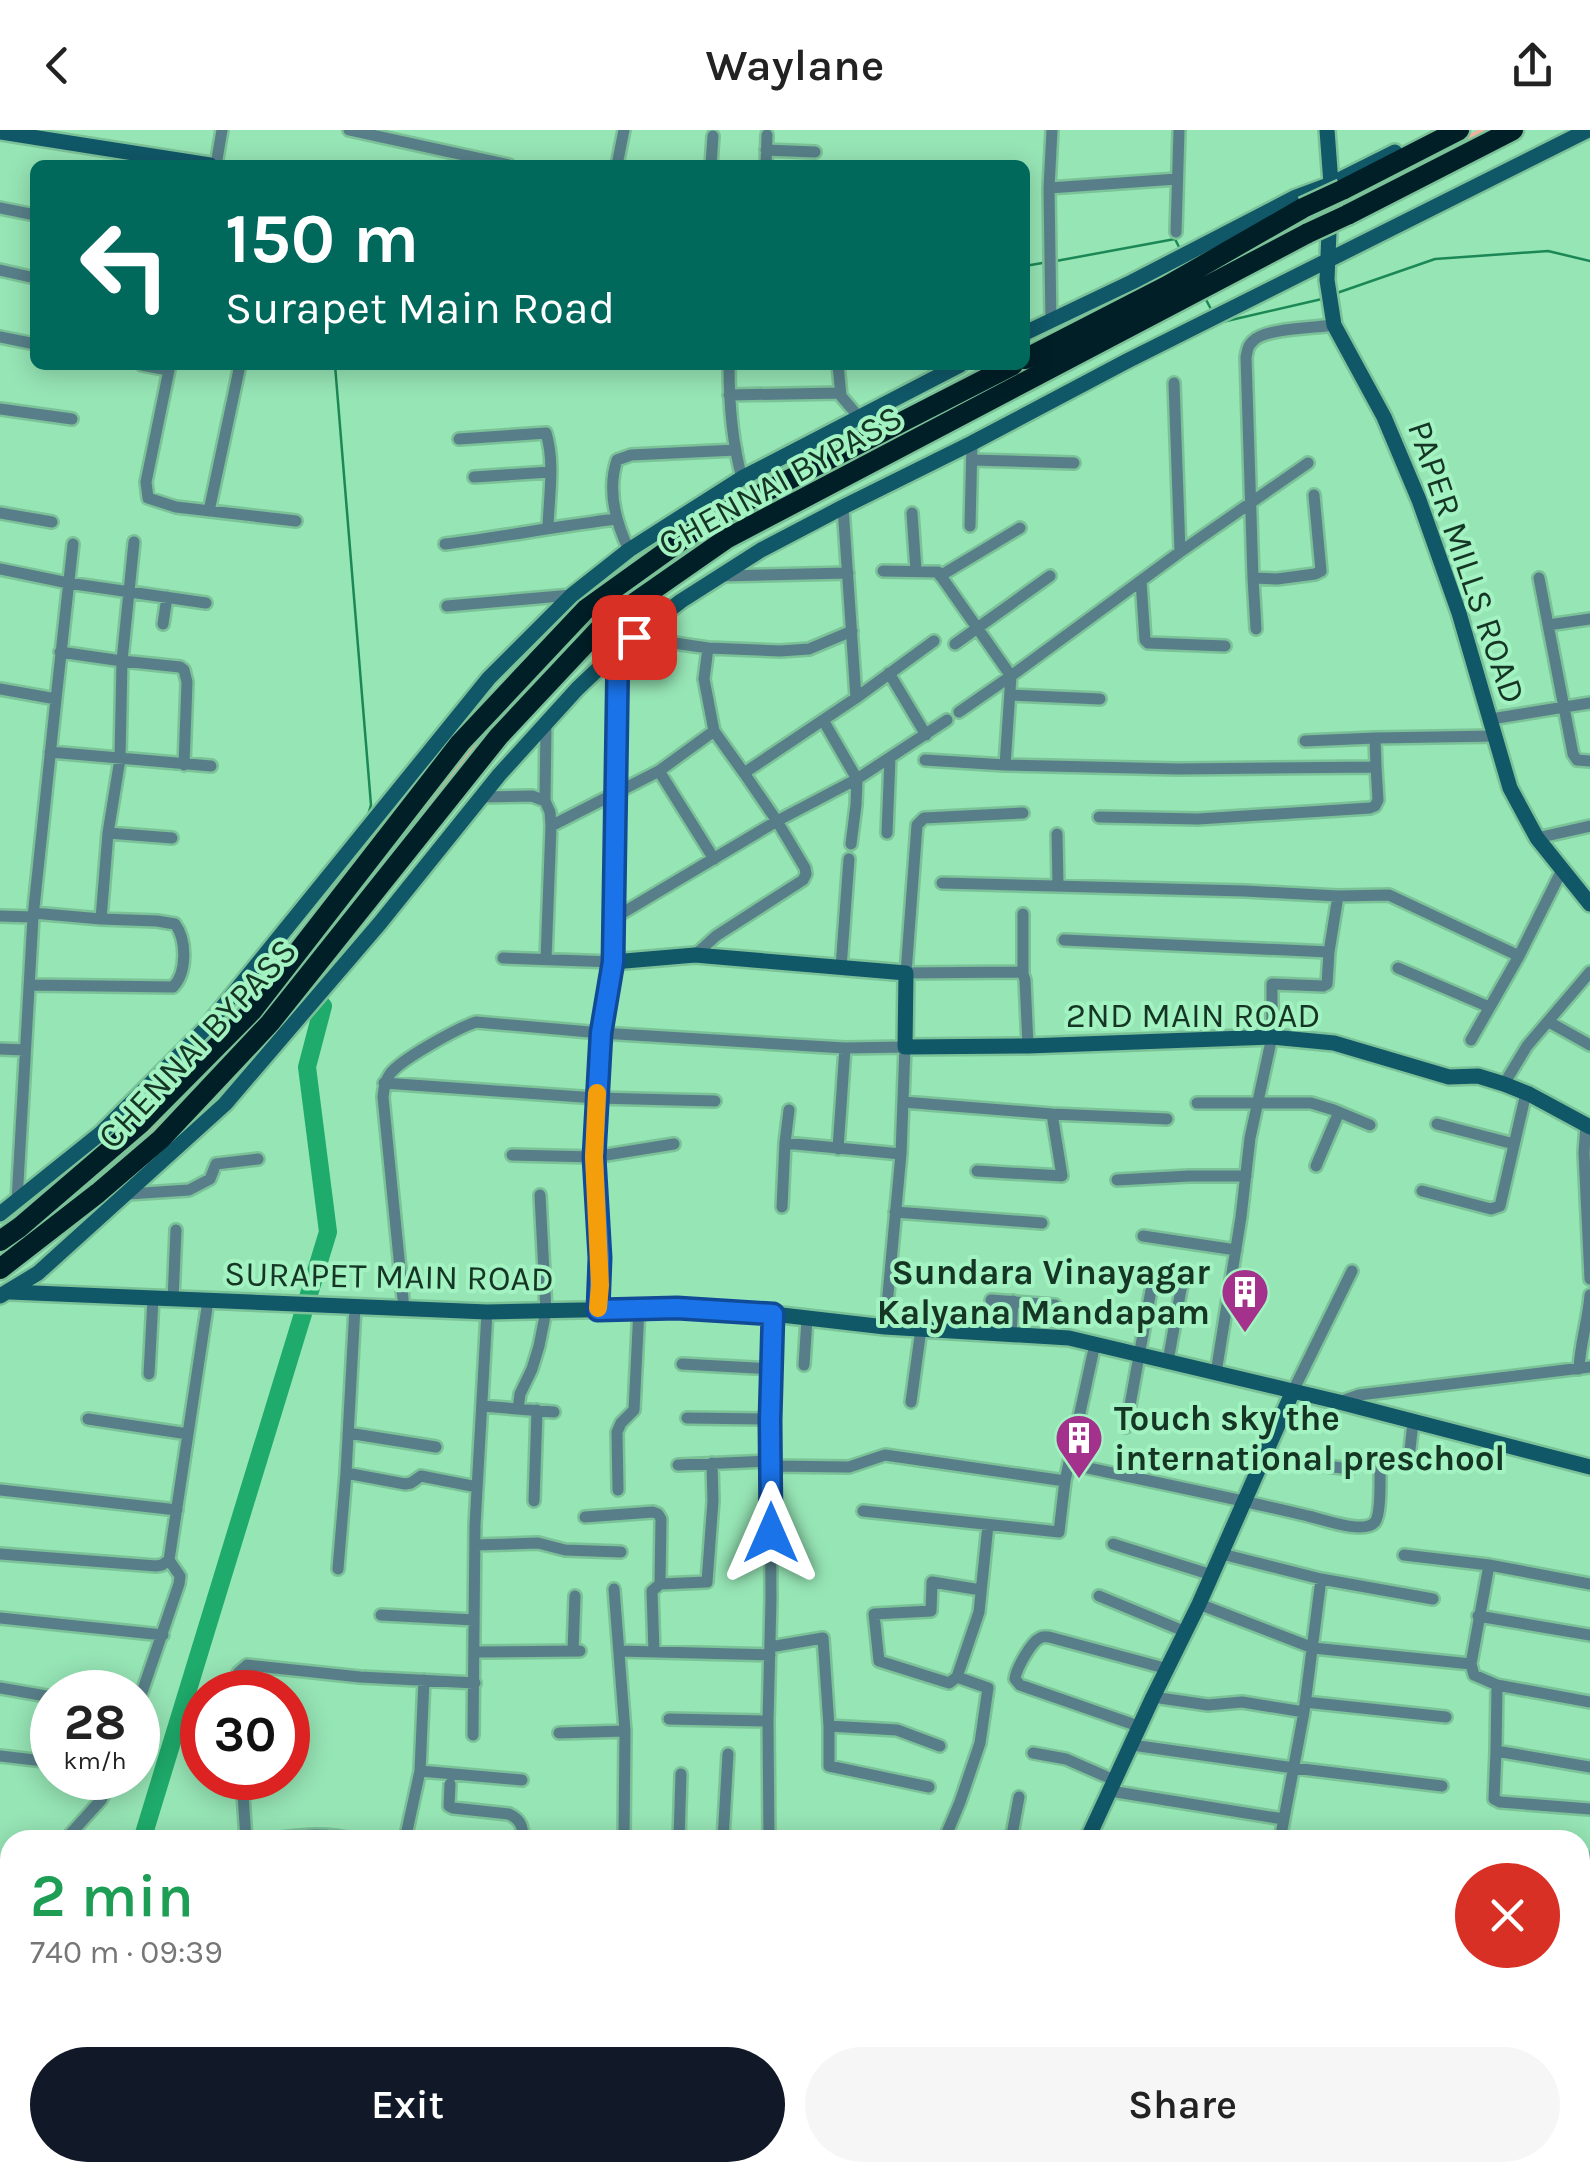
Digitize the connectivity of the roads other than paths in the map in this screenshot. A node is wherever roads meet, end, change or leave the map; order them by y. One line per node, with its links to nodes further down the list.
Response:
1 (222, 130): 20 (street)
2 (348, 130): 16 (street)
3 (424, 130): 16 (street)
4 (624, 130): 22 (street)
5 (1052, 130): 28 (street)
6 (1178, 130): 26 (street)
7 (1317, 130): 25 (street)
8 (1327, 130): 25 (street)
9 (1439, 130): 27 (street)
10 (1460, 130): 27 (highway)
11 (1513, 130): 180 (highway, CHENNAI BYPASS, bridge)
12 (1588, 130): 33 (street)
13 (0, 132): 19 (street)
14 (767, 135): 17 (street)
15 (713, 136): 23 (street)
16 (421, 144): 21 (street)
17 (766, 150): 18 (street); 24 (street)
18 (815, 152)
19 (181, 160)
20 (214, 160)
21 (488, 160)
22 (618, 160)
23 (711, 160)
24 (766, 160)
25 (1325, 160): 27 (street)
26 (1177, 179): 28 (street); 31 (street)
27 (1332, 187): 33 (street); 36 (street); 40 (highway, bridge)
28 (1049, 188): 36 (street)
29 (0, 208): 30 (street)
30 (30, 213)
31 (1176, 232)
32 (0, 270): 34 (street)
33 (1321, 271): 35 (street); 55 (street)
34 (30, 277)
35 (1328, 321): 62 (street); 118 (street, PAPER MILLS ROAD)
36 (1051, 322): 37 (street)
37 (1030, 331)
38 (0, 338): 39 (street)
39 (30, 343)
40 (1030, 356)
41 (169, 370): 64 (street)
42 (239, 370): 64 (street)
43 (729, 370): 49 (street)
44 (838, 370): 48 (street)
45 (950, 370): 51 (street)
46 (1003, 370): 227 (highway, CHENNAI BYPASS)
47 (1174, 383): 77 (street)
48 (840, 393): 49 (street); 51 (street)
49 (729, 395): 54 (street)
50 (0, 410): 52 (street)
51 (858, 416): 60 (street)
52 (72, 419)
53 (460, 440): 58 (street)
54 (736, 450): 60 (street); 67 (street)
55 (972, 451): 56 (street); 63 (street); 70 (street)
56 (1074, 463)
57 (1308, 463): 62 (street)
58 (550, 472): 59 (street); 71 (street)
59 (474, 477)
60 (742, 478): 76 (street)
61 (1314, 496): 85 (street)
62 (1249, 502): 77 (street); 85 (street)
63 (843, 507): 80 (street); 82 (street)
64 (209, 510): 68 (street)
65 (0, 512): 69 (street)
66 (912, 513): 79 (street)
67 (616, 519): 71 (street); 76 (street)
68 (296, 521)
69 (52, 522)
70 (970, 526)
71 (548, 527): 75 (street)
72 (1020, 528): 83 (street)
73 (134, 542): 89 (street)
74 (73, 544): 88 (street)
75 (445, 544)
76 (629, 550): 90 (street)
77 (1180, 552): 87 (street)
78 (0, 569): 88 (street)
79 (916, 570): 81 (street); 83 (street)
80 (848, 572): 82 (street); 99 (street)
81 (883, 572)
82 (720, 576): 100 (street)
83 (940, 576): 97 (street)
84 (1050, 576): 97 (street)
85 (1254, 578): 98 (street)
86 (1539, 578): 96 (street)
87 (1141, 581): 103 (street); 109 (street)
88 (68, 583): 89 (street); 106 (street)
89 (130, 590): 91 (street); 107 (street)
90 (572, 595): 93 (street); 220 (street)
91 (167, 597): 92 (street); 95 (street)
92 (206, 603)
93 (447, 606)
94 (1590, 619): 96 (street)
95 (164, 624)
96 (1548, 624): 116 (street)
97 (977, 628): 102 (street); 109 (street)
98 (1256, 629)
99 (852, 630): 105 (street); 112 (street)
100 (634, 637): 104 (street); 105 (street)
101 (934, 641): 108 (street)
102 (956, 644)
103 (1225, 646)
104 (618, 648): 121 (street); 139 (street)
105 (708, 648): 122 (street)
106 (60, 652): 107 (street); 113 (street)
107 (122, 662): 129 (street); 133 (street)
108 (889, 674): 112 (street); 123 (street)
109 (1011, 676): 111 (street); 117 (street)
110 (0, 690): 113 (street)
111 (1010, 695): 114 (street); 132 (street)
112 (856, 698): 119 (street)
113 (56, 699): 127 (street)
114 (1100, 699)
115 (1590, 704): 116 (street)
116 (1564, 708): 118 (street); 131 (street)
117 (959, 712)
118 (1491, 719): 124 (street, PAPER MILLS ROAD)
119 (823, 720): 137 (street); 138 (street)
120 (947, 720): 123 (street)
121 (546, 723): 140 (street); 141 (street)
122 (714, 731): 136 (street); 137 (street)
123 (926, 735): 128 (street)
124 (1496, 736): 125 (street); 151 (street, PAPER MILLS ROAD)
125 (1374, 738): 126 (street); 135 (street)
126 (1305, 741)
127 (50, 752): 129 (street); 161 (street)
128 (890, 758): 138 (street); 148 (street)
129 (120, 760): 133 (street); 147 (street)
130 (926, 760): 132 (street)
131 (1590, 761)
132 (1005, 764): 135 (street)
133 (184, 765): 134 (street)
134 (211, 766)
135 (1376, 767): 143 (street)
136 (660, 770): 139 (street); 153 (street)
137 (744, 772): 144 (street)
138 (857, 779): 144 (street); 152 (street)
139 (617, 792): 145 (street); 163 (street)
140 (481, 797): 141 (street); 180 (street)
141 (545, 801): 145 (street)
142 (1023, 813): 175 (street)
143 (1100, 816)
144 (777, 821): 153 (street); 167 (street)
145 (551, 826): 170 (street)
146 (1590, 826): 151 (street)
147 (108, 833): 150 (street); 164 (street)
148 (887, 833)
149 (1058, 834): 157 (street)
150 (172, 838)
151 (1537, 838): 155 (street, PAPER MILLS ROAD)
152 (850, 844)
153 (714, 858): 163 (street)
154 (848, 859): 172 (street)
155 (1562, 870): 159 (street, PAPER MILLS ROAD); 168 (street)
156 (942, 882): 157 (street)
157 (1058, 885): 158 (street)
158 (1338, 896): 166 (street); 168 (street)
159 (1590, 904)
160 (1022, 914): 176 (street)
161 (33, 915): 162 (street); 164 (street); 177 (street)
162 (0, 916)
163 (614, 918): 171 (street)
164 (101, 919): 177 (street)
165 (1064, 940): 166 (street)
166 (1329, 952): 182 (street)
167 (695, 955): 171 (street); 172 (street)
168 (1520, 956): 178 (street)
169 (503, 958): 170 (street)
170 (546, 959): 171 (street)
171 (613, 962): 181 (street)
172 (841, 968): 175 (street)
173 (1398, 968): 178 (street)
174 (1590, 972): 179 (street)
175 (906, 973): 176 (street); 186 (street)
176 (1023, 974): 184 (street)
177 (29, 985): 189 (street)
178 (1488, 1007): 183 (street)
179 (1549, 1022): 185 (street); 191 (street)
180 (277, 1030): 218 (street); 232 (highway, CHENNAI BYPASS)
181 (601, 1033): 187 (street); 190 (street); 193 (street)
182 (1272, 1038): 184 (street, 2ND MAIN ROAD); 191 (street, 2ND MAIN ROAD); 197 (street)
183 (1471, 1040)
184 (1028, 1046): 186 (street, 2ND MAIN ROAD)
185 (1590, 1046)
186 (905, 1047): 187 (street); 195 (street)
187 (845, 1048): 208 (street)
188 (0, 1049): 189 (street)
189 (25, 1050): 220 (street)
190 (384, 1084): 193 (street); 243 (street)
191 (1504, 1084): 192 (street, 2ND MAIN ROAD)
192 (1526, 1093): 204 (street, 2ND MAIN ROAD); 207 (street)
193 (596, 1098): 194 (street); 211 (street)
194 (715, 1101)
195 (903, 1102): 200 (street); 209 (street)
196 (1197, 1103): 197 (street)
197 (1258, 1104): 199 (street); 215 (street)
198 (789, 1110): 205 (street)
199 (1339, 1112): 203 (street); 213 (street)
200 (1052, 1114): 201 (street); 214 (street)
201 (1167, 1119)
202 (1436, 1124): 207 (street)
203 (1370, 1125)
204 (1588, 1126): 231 (street)
205 (785, 1143): 208 (street); 221 (street)
206 (674, 1144): 211 (street)
207 (1514, 1144): 217 (street)
208 (838, 1149): 209 (street)
209 (901, 1154): 222 (street)
210 (512, 1155): 211 (street)
211 (594, 1157): 245 (street)
212 (258, 1159): 218 (street)
213 (1316, 1166)
214 (977, 1171)
215 (1246, 1176): 216 (street); 228 (street)
216 (1117, 1180)
217 (1422, 1191)
218 (128, 1194): 232 (street)
219 (540, 1195): 244 (street)
220 (17, 1201): 223 (street)
221 (782, 1206)
222 (896, 1212): 224 (street); 249 (street)
223 (0, 1214)
224 (1042, 1223)
225 (176, 1230): 236 (street)
226 (1143, 1236): 228 (street)
227 (0, 1241)
228 (1236, 1250): 259 (street)
229 (1352, 1271): 261 (street)
230 (1154, 1274): 253 (street)
231 (1590, 1279)
232 (4, 1282): 235 (street, SURAPET MAIN ROAD)
233 (1182, 1284): 254 (street)
234 (1590, 1295): 257 (street)
235 (153, 1299): 236 (street, SURAPET MAIN ROAD); 260 (street)
236 (174, 1300): 238 (street, SURAPET MAIN ROAD)
237 (991, 1300): 239 (street)
238 (208, 1301): 241 (street, SURAPET MAIN ROAD); 274 (street)
239 (1013, 1302): 240 (street); 251 (street)
240 (1055, 1305)
241 (355, 1307): 243 (street, SURAPET MAIN ROAD); 273 (street)
242 (639, 1308): 245 (street, SURAPET MAIN ROAD); 247 (street, SURAPET MAIN ROAD); 289 (street)
243 (404, 1309): 246 (street, SURAPET MAIN ROAD)
244 (546, 1310): 245 (street, SURAPET MAIN ROAD); 246 (street, SURAPET MAIN ROAD); 265 (street)
245 (598, 1310)
246 (486, 1312): 264 (street)
247 (773, 1314): 248 (street, SURAPET MAIN ROAD); 258 (street)
248 (807, 1319): 249 (street, SURAPET MAIN ROAD); 256 (street)
249 (884, 1327): 250 (street, SURAPET MAIN ROAD)
250 (921, 1329): 251 (street, SURAPET MAIN ROAD); 262 (street)
251 (1011, 1334): 252 (street, SURAPET MAIN ROAD)
252 (1094, 1344): 253 (street, SURAPET MAIN ROAD); 280 (street)
253 (1141, 1355): 254 (street, SURAPET MAIN ROAD); 272 (street)
254 (1168, 1361): 259 (street, SURAPET MAIN ROAD)
255 (682, 1364): 258 (street)
256 (804, 1364)
257 (1585, 1368): 263 (street)
258 (772, 1369): 270 (street)
259 (1216, 1372): 261 (street, SURAPET MAIN ROAD)
260 (149, 1374)
261 (1293, 1391): 263 (street, SURAPET MAIN ROAD); 276 (street)
262 (911, 1402)
263 (1339, 1402): 271 (street, SURAPET MAIN ROAD)
264 (482, 1406): 265 (street); 287 (street)
265 (518, 1409): 266 (street)
266 (538, 1410): 267 (street); 290 (street)
267 (554, 1412)
268 (687, 1418): 270 (street)
269 (88, 1419): 274 (street)
270 (770, 1420): 279 (street)
271 (1412, 1422): 277 (street); 282 (street, SURAPET MAIN ROAD)
272 (1126, 1427)
273 (348, 1433): 275 (street); 285 (street)
274 (188, 1434): 292 (street)
275 (436, 1447)
276 (1263, 1458): 283 (street); 291 (street)
277 (1409, 1459)
278 (712, 1463): 279 (street); 281 (street); 307 (street)
279 (771, 1464): 286 (street); 324 (street)
280 (1069, 1464): 286 (street); 291 (street)
281 (678, 1465)
282 (1590, 1467)
283 (1350, 1469)
284 (1380, 1469): 291 (street)
285 (346, 1472): 287 (street); 304 (street)
286 (1066, 1481): 295 (street)
287 (477, 1488): 296 (street)
288 (0, 1490): 292 (street)
289 (618, 1490)
290 (534, 1501)
291 (1244, 1501): 300 (street)
292 (177, 1510): 302 (street)
293 (863, 1512): 295 (street)
294 (585, 1518): 307 (street)
295 (988, 1525): 310 (street)
296 (475, 1544): 298 (street); 318 (street)
297 (1113, 1544): 305 (street)
298 (621, 1552)
299 (0, 1554): 302 (street)
300 (1222, 1554): 305 (street); 306 (street)
301 (1404, 1555): 303 (street)
302 (169, 1560): 320 (street)
303 (1489, 1564): 308 (street); 316 (street)
304 (338, 1570)
305 (1212, 1575): 314 (street)
306 (1321, 1579): 313 (street); 322 (street)
307 (660, 1584): 326 (street)
308 (1590, 1584)
309 (614, 1589): 323 (street)
310 (981, 1590): 333 (street); 333 (street)
311 (575, 1596): 325 (street)
312 (1099, 1596): 319 (street)
313 (1433, 1600)
314 (1199, 1604): 319 (street); 322 (street)
315 (381, 1615): 318 (street)
316 (1478, 1616): 321 (street); 327 (street)
317 (0, 1618): 320 (street)
318 (474, 1620): 325 (street)
319 (1186, 1632): 328 (street)
320 (163, 1634): 329 (street)
321 (1590, 1635)
322 (1313, 1648): 327 (street); 341 (street)
323 (619, 1651): 326 (street); 347 (street)
324 (770, 1651): 326 (street); 344 (street); 345 (street)
325 (474, 1652): 335 (street)
326 (654, 1652)
327 (1471, 1664): 336 (street)
328 (1168, 1669): 339 (street); 346 (street)
329 (150, 1670)
330 (240, 1670): 331 (street)
331 (296, 1670)
332 (310, 1672): 334 (street)
333 (958, 1678): 379 (street)
334 (424, 1680): 335 (street); 359 (street)
335 (475, 1683): 349 (street)
336 (1496, 1685): 340 (street); 352 (street)
337 (0, 1688): 338 (street)
338 (30, 1693)
339 (1152, 1697): 341 (street); 346 (street)
340 (1590, 1702)
341 (1305, 1707): 342 (street); 358 (street)
342 (1446, 1717)
343 (669, 1719): 344 (street)
344 (768, 1721): 378 (street)
345 (829, 1726): 351 (street); 365 (street)
346 (1141, 1726): 350 (street)
347 (624, 1731): 348 (street); 375 (street)
348 (558, 1733)
349 (473, 1735)
350 (1132, 1745): 358 (street); 363 (street)
351 (940, 1746)
352 (1496, 1751): 357 (street); 369 (street)
353 (1034, 1752): 363 (street)
354 (728, 1754): 377 (street)
355 (0, 1756): 356 (street)
356 (30, 1759)
357 (1590, 1767)
358 (1294, 1768): 364 (street); 370 (street)
359 (420, 1771): 361 (street); 373 (street)
360 (681, 1774): 376 (street)
361 (522, 1780)
362 (450, 1784): 374 (street)
363 (1112, 1785): 370 (street); 381 (street)
364 (1442, 1786)
365 (929, 1787)
366 (1019, 1797): 380 (street)
367 (100, 1800): 371 (street)
368 (243, 1800): 372 (street)
369 (1590, 1809)
370 (1282, 1819): 382 (street)
371 (74, 1830)
372 (245, 1830)
373 (407, 1830)
374 (522, 1830)
375 (624, 1830)
376 (679, 1830)
377 (724, 1830)
378 (770, 1830)
379 (948, 1830)
380 (1013, 1830)
381 (1092, 1830)
382 (1281, 1830)

